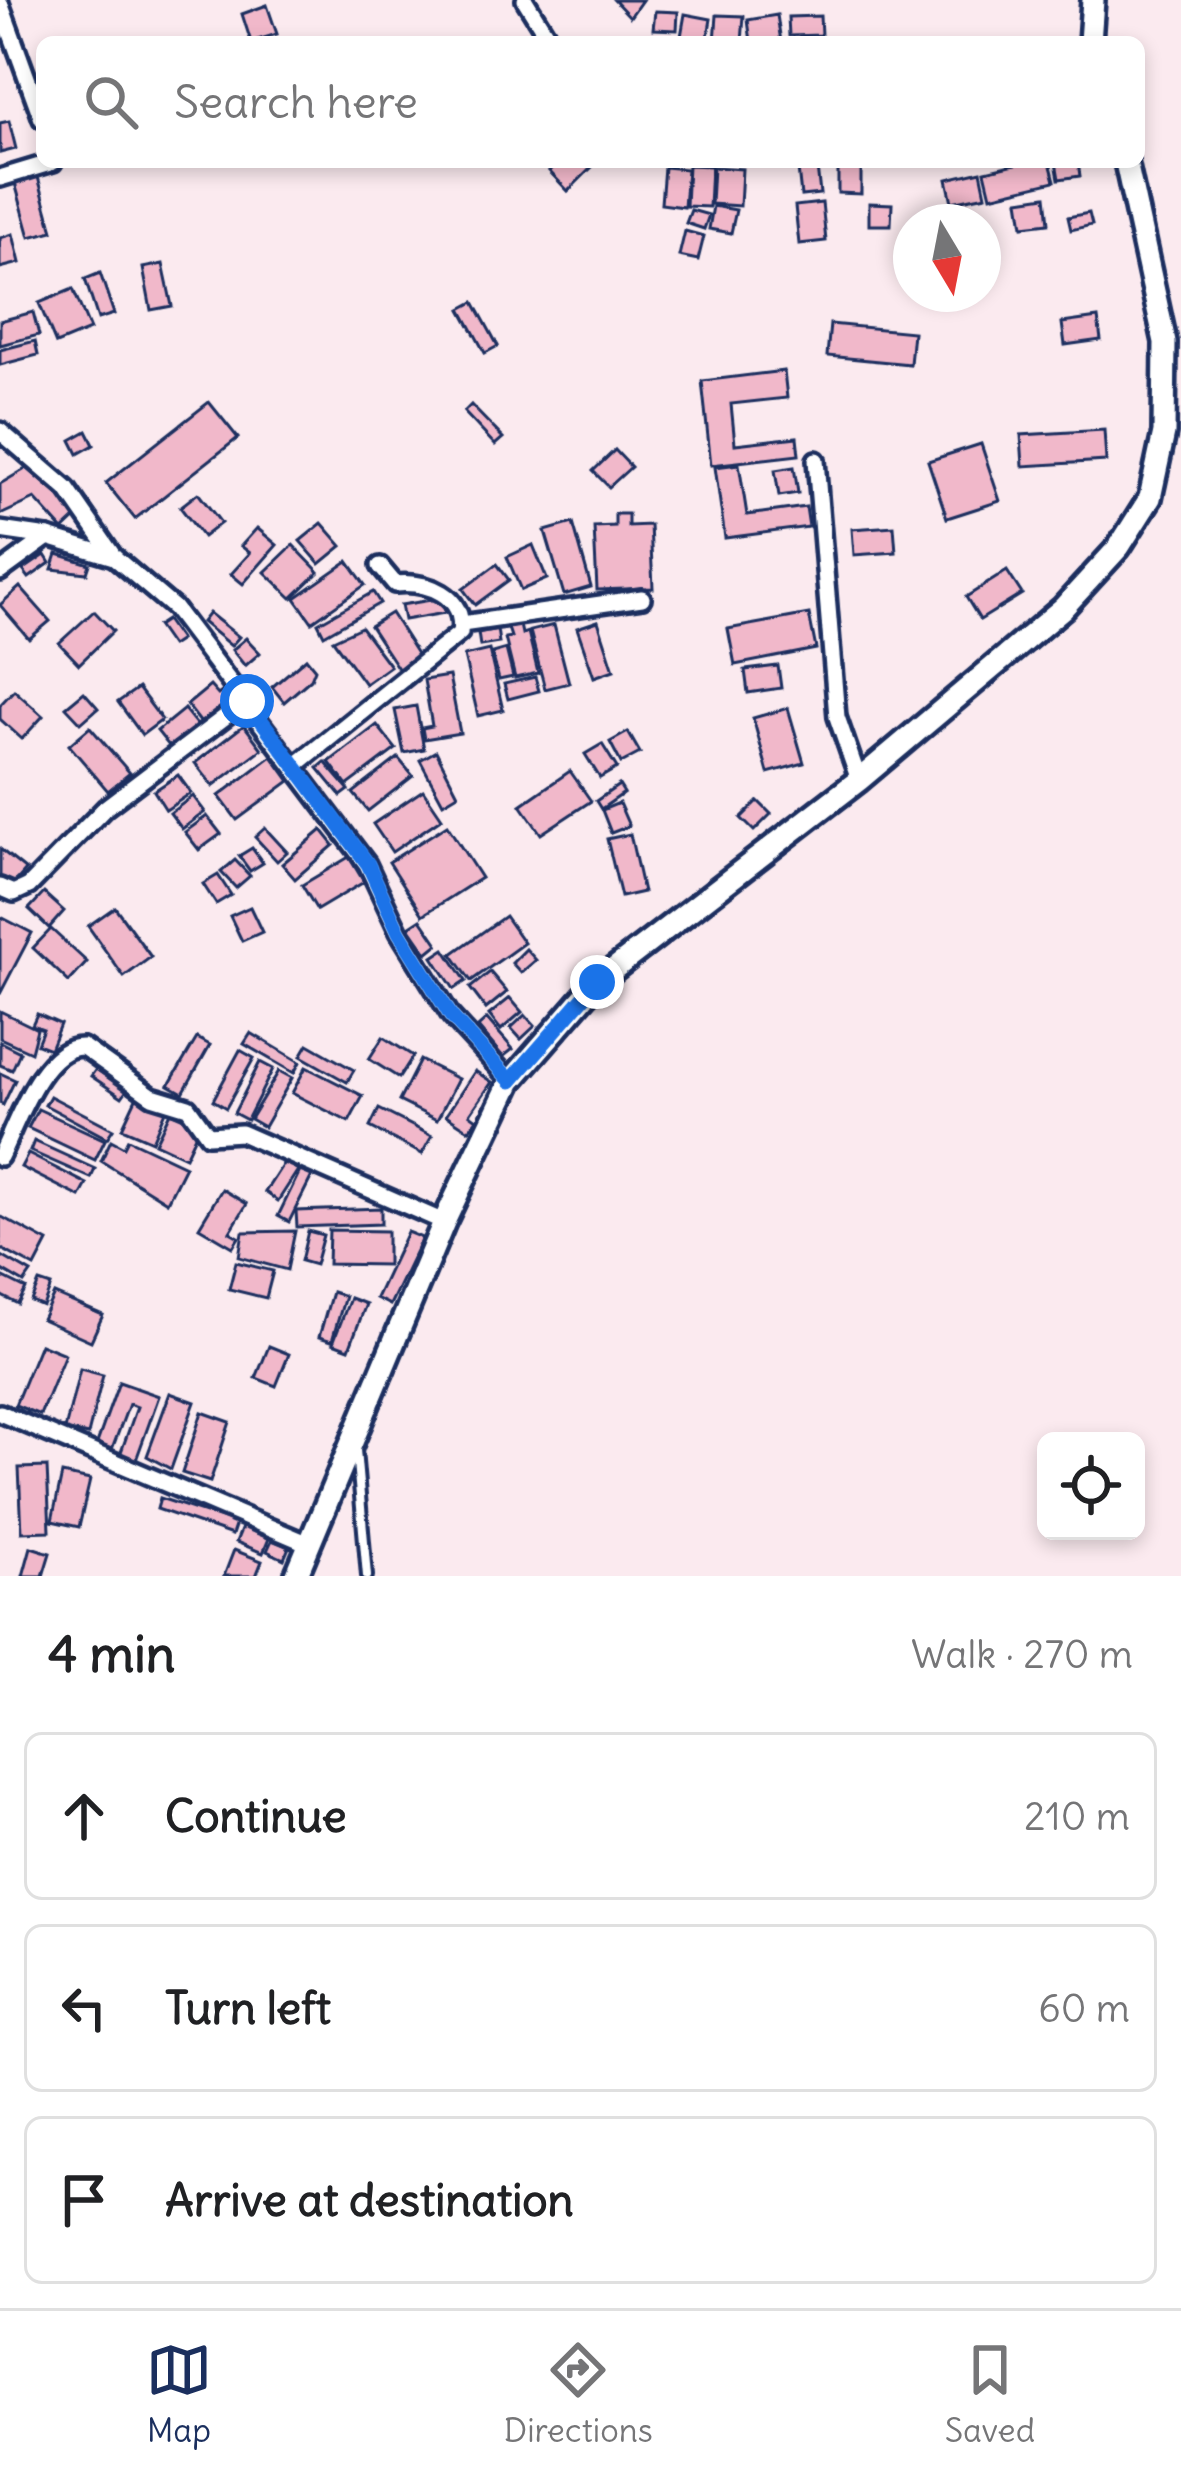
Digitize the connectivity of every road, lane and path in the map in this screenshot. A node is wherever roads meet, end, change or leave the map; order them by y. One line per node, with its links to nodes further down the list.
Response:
1 (525, 0): 4 (street)
2 (1093, 0): 5 (street)
3 (0, 3): 6 (street)
4 (547, 36)
5 (1090, 36)
6 (36, 102)
7 (36, 167): 9 (street)
8 (1127, 168): 10 (street)
9 (0, 178)
10 (1173, 400): 22 (street)
11 (0, 431): 15 (street)
12 (816, 460): 22 (street)
13 (0, 530): 14 (street)
14 (48, 537): 15 (street); 17 (street)
15 (114, 557): 20 (street)
16 (380, 566): 19 (street)
17 (0, 572)
18 (642, 598): 19 (street)
19 (462, 624): 21 (street)
20 (247, 701): 21 (street); 23 (street)
21 (296, 765): 24 (street)
22 (859, 780): 24 (street)
23 (0, 887)
24 (511, 1081): 27 (street)
25 (7, 1126): 26 (street); 27 (street)
26 (0, 1156)
27 (444, 1222): 29 (street)
28 (0, 1413): 30 (street)
29 (354, 1437): 30 (street); 32 (lane)
30 (309, 1544): 31 (street)
31 (296, 1576)
32 (367, 1576)

